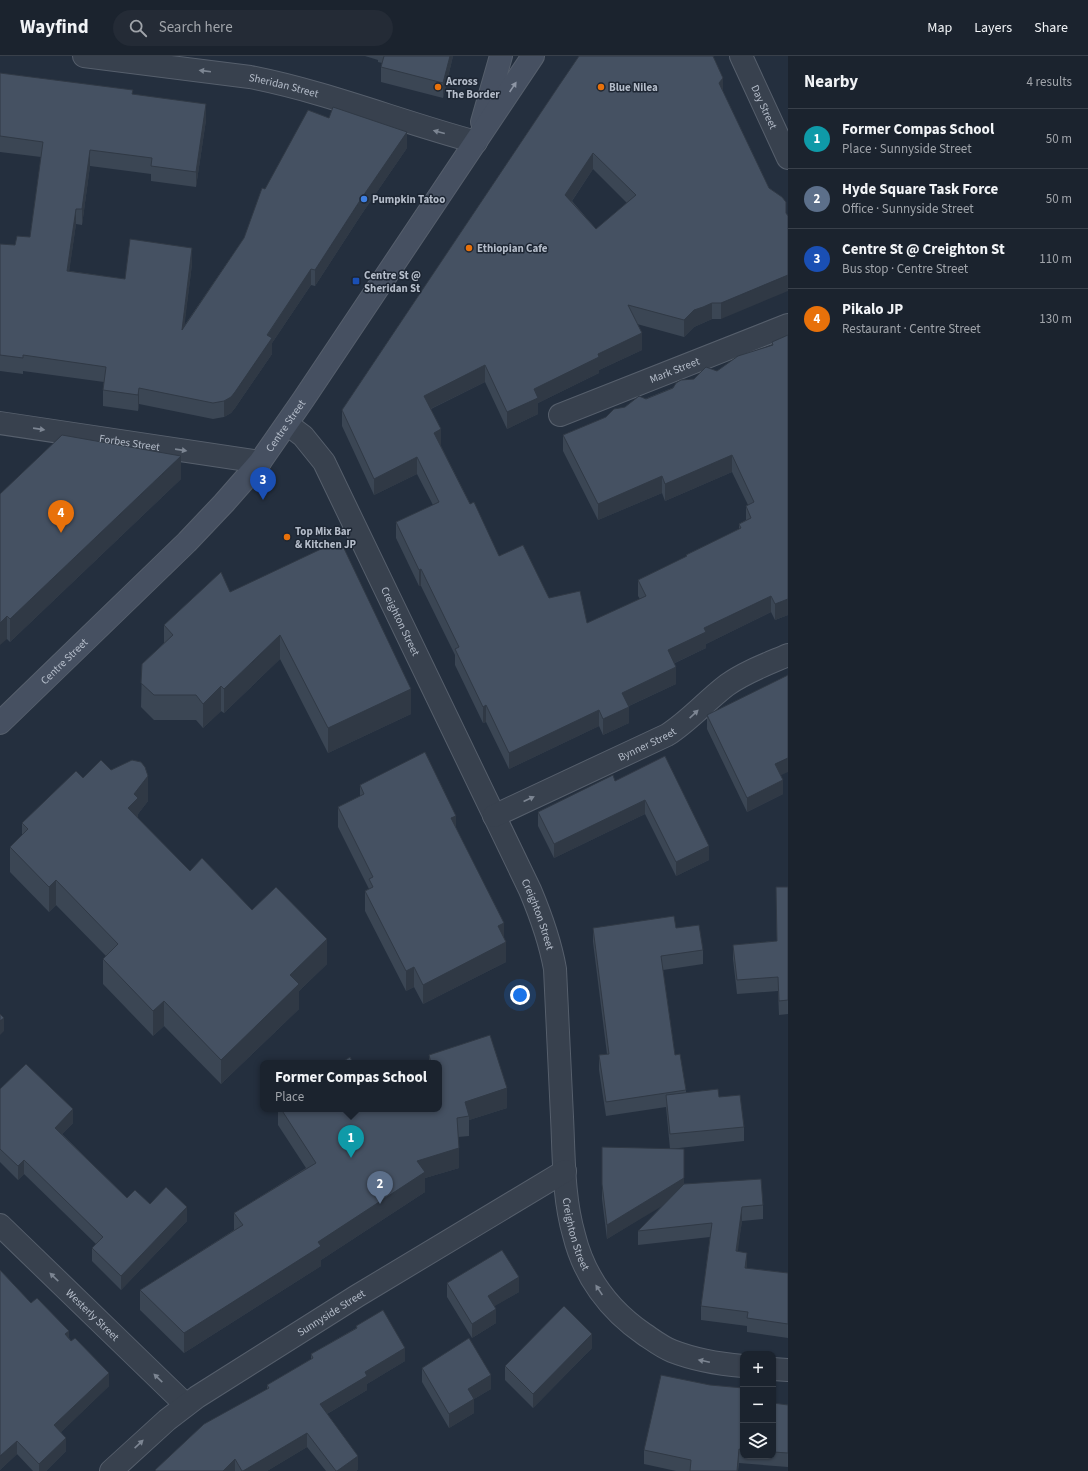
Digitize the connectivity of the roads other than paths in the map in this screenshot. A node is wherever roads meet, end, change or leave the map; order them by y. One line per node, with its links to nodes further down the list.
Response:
1 (84, 56): 5 (street, Sheridan Street, one-way to 1)
2 (501, 56): 6 (main road, Centre Street)
3 (533, 56): 6 (main road, Centre Street, one-way to 3)
4 (740, 56): 7 (street, Day Street)
5 (227, 65): 6 (street, Sheridan Street, one-way to 5)
6 (476, 142): 11 (main road, Centre Street)
7 (788, 158)
8 (788, 325): 9 (street, Mark Street)
9 (560, 415)
10 (0, 423): 12 (street, Forbes Street, one-way to 12)
11 (287, 424): 12 (main road, Centre Street); 15 (street, Creighton Street)
12 (260, 462): 14 (main road, Centre Street)
13 (788, 655): 15 (street, Bynner Street, one-way to 13)
14 (0, 722)
15 (494, 816): 16 (street, Creighton Street)
16 (565, 1171): 18 (street, Creighton Street, one-way to 16); 21 (street, Sunnyside Street)
17 (0, 1225): 21 (street, Westerly Street, one-way to 17)
18 (740, 1366)
19 (776, 1369): 20 (street)
20 (788, 1370)
21 (186, 1405): 22 (street, Sunnyside Street, one-way to 21)
22 (111, 1471)

